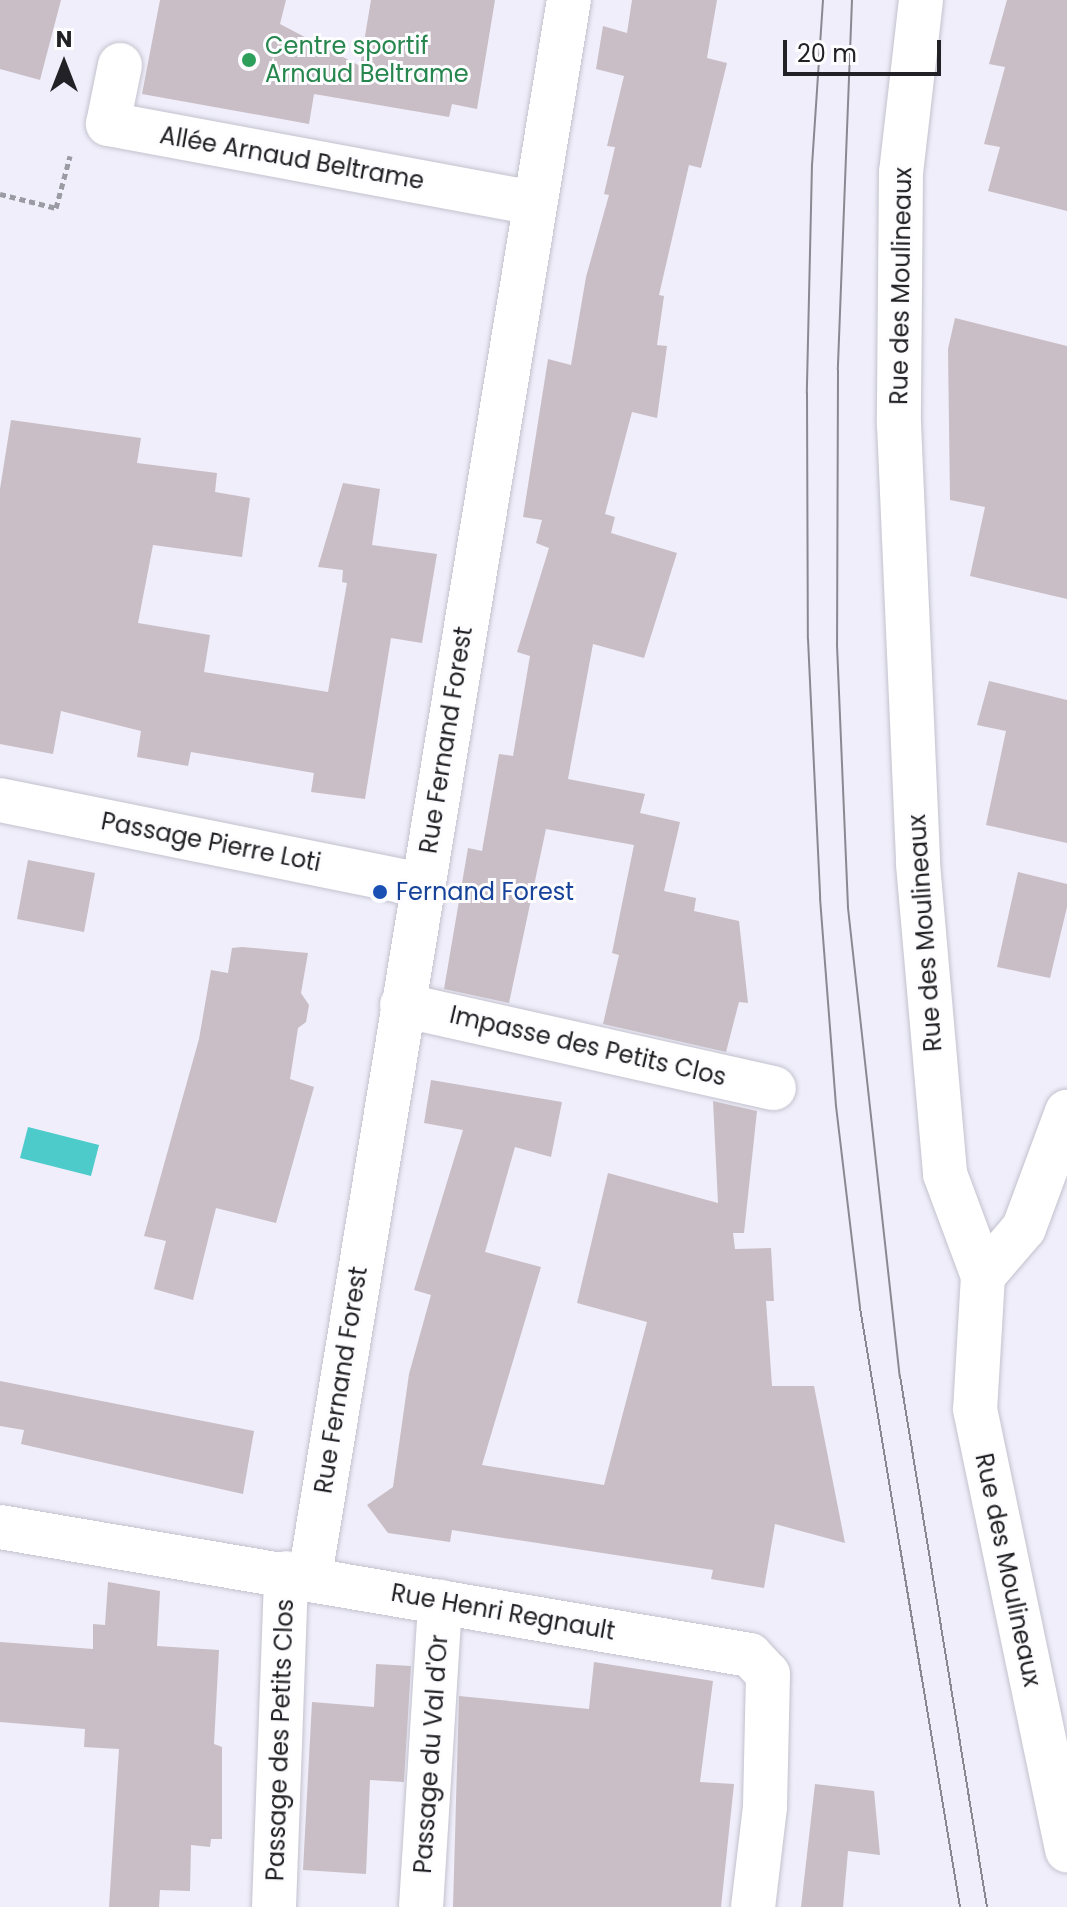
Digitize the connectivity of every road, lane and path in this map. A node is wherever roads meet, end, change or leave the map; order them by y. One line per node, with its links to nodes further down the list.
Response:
1 (569, 0): 5 (street, Rue Fernand Forest)
2 (921, 0): 12 (street, Rue des Moulineaux)
3 (120, 65): 5 (street, Allée Arnaud Beltrame)
4 (0, 194): 6 (path)
5 (535, 203): 8 (street, Rue Fernand Forest)
6 (56, 208)
7 (0, 800): 8 (street, Passage Pierre Loti)
8 (422, 885): 9 (street, Rue Fernand Forest)
9 (402, 1005): 10 (street, Impasse des Petits Clos); 14 (street, Rue Fernand Forest)
10 (774, 1088)
11 (1067, 1112): 12 (street)
12 (983, 1276): 16 (street, Rue des Moulineaux)
13 (0, 1527): 14 (street, Rue Henri Regnault)
14 (298, 1574): 15 (street, Rue Henri Regnault); 17 (street, Passage des Petits Clos)
15 (440, 1602): 18 (street, Passage du Val d'Or); 19 (street, Rue Henri Regnault)
16 (1067, 1851)
17 (274, 1907)
18 (421, 1907)
19 (753, 1907)

